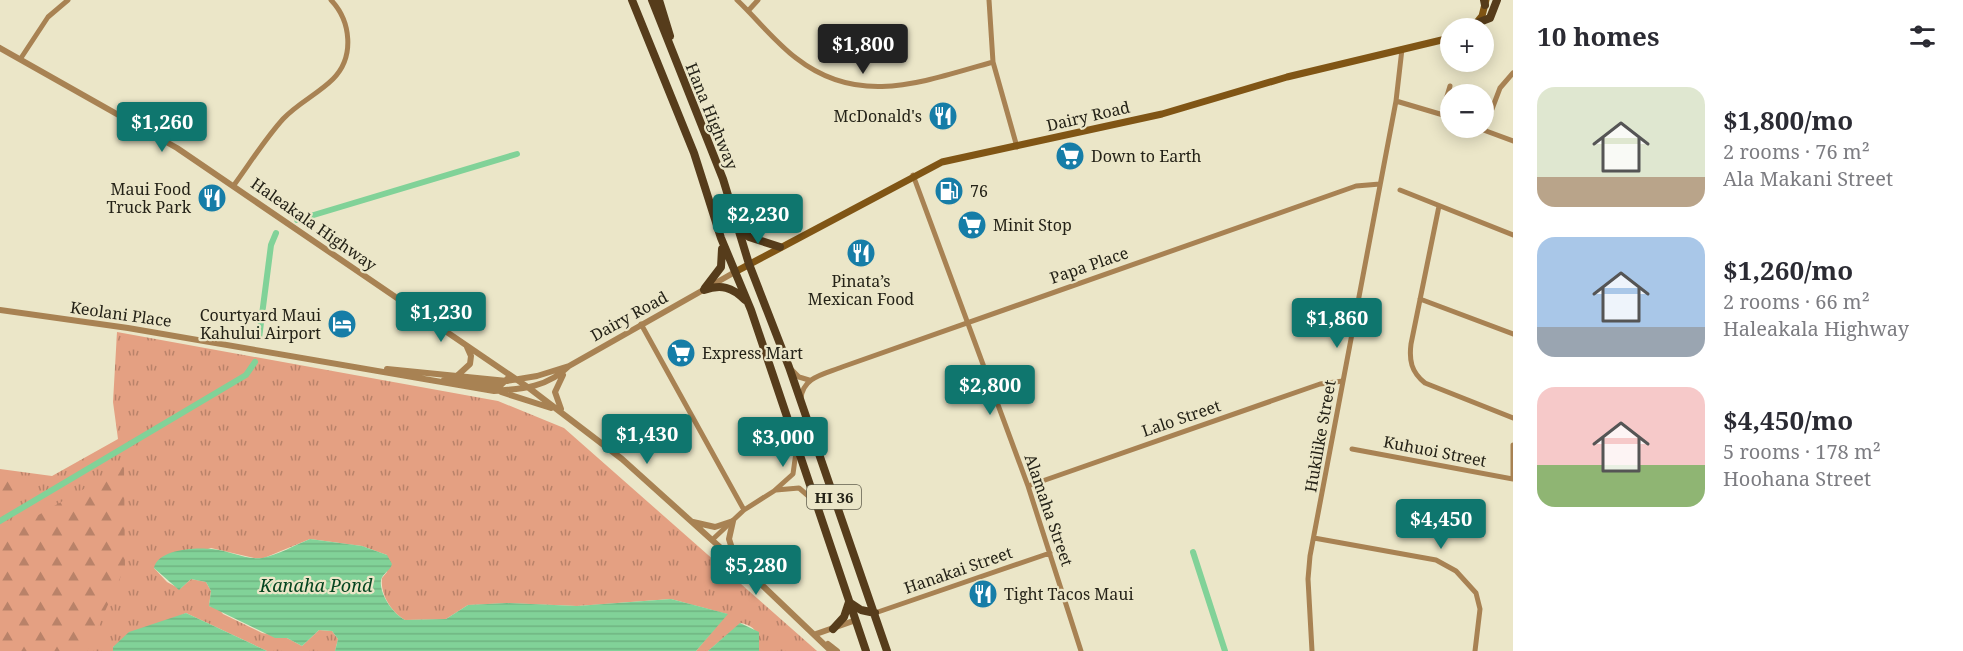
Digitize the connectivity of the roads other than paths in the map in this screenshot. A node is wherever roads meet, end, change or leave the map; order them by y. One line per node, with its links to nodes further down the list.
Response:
1 (68, 0): 17 (street)
2 (330, 0): 29 (street)
3 (632, 0): 34 (main road, Hana Highway / HI 36)
4 (652, 0): 19 (main road, Hana Highway / HI 36)
5 (659, 0): 19 (main road)
6 (737, 0): 11 (street)
7 (758, 0): 11 (street)
8 (989, 0): 18 (street)
9 (1497, 0): 13 (main road)
10 (1485, 2): 12 (main road)
11 (748, 11): 18 (street)
12 (1478, 18)
13 (1490, 18)
14 (1440, 40): 16 (main road, Dairy Road)
15 (0, 48): 17 (street, Haleakala Highway)
16 (1402, 49): 21 (street, Hukilike Street); 26 (main road, Dairy Road)
17 (21, 58): 29 (street, Haleakala Highway)
18 (993, 62): 26 (street)
19 (677, 66): 32 (main road, Hana Highway / HI 36)
20 (1513, 73): 22 (street)
21 (1396, 101): 23 (street); 28 (street, Hukilike Street)
22 (1494, 101)
23 (1440, 112)
24 (1494, 134): 25 (street)
25 (1513, 141)
26 (1017, 147): 27 (main road, Dairy Road)
27 (913, 175): 35 (main road, Dairy Road); 42 (street, Alamaha Street)
28 (1380, 184): 42 (street, Papa Place); 54 (street, Hukilike Street)
29 (234, 186): 45 (street, Haleakala Highway)
30 (1400, 190): 31 (street)
31 (1439, 206): 33 (street); 39 (street)
32 (736, 217): 35 (main road); 36 (main road, Hana Highway / HI 36)
33 (1513, 236)
34 (721, 238): 37 (main road, Hana Highway / HI 36); 38 (main road)
35 (780, 247): 36 (main road, Dairy Road)
36 (749, 264): 37 (main road, Dairy Road); 47 (main road, Hana Highway / HI 36)
37 (735, 272): 38 (street, Dairy Road); 41 (main road, Hana Highway / HI 36)
38 (704, 290): 41 (main road); 43 (street, Dairy Road)
39 (1420, 299): 44 (street); 59 (street)
40 (0, 310): 48 (street, Keolani Place)
41 (751, 310): 60 (main road, Hana Highway / HI 36)
42 (967, 321): 52 (street, Papa Place); 64 (street, Alamaha Street)
43 (641, 324): 46 (street, Dairy Road); 67 (street)
44 (1513, 334)
45 (464, 344): 49 (street); 50 (street, Haleakala Highway)
46 (569, 366): 51 (street, Dairy Road); 55 (street, Dairy Road); 58 (street)
47 (789, 367): 52 (street); 57 (main road, Hana Highway / HI 36)
48 (380, 369): 49 (street, Keolani Place); 53 (street, Keolani Place)
49 (453, 375): 50 (street, Keolani Place)
50 (508, 378): 51 (street, Haleakala Highway); 53 (street)
51 (517, 380): 55 (street, Haleakala Highway)
52 (809, 380): 57 (street)
53 (436, 381): 56 (street, Keolani Place)
54 (1343, 381): 64 (street, Lalo Street); 70 (street, Hukilike Street)
55 (529, 388): 56 (street, Keolani Place); 58 (street, Haleakala Highway)
56 (494, 391): 58 (street)
57 (802, 403): 75 (main road, Hana Highway / HI 36)
58 (563, 412): 69 (street, Haleakala Highway)
59 (1513, 418)
60 (795, 445): 65 (street); 66 (main road, Hana Highway / HI 36)
61 (1513, 445): 63 (street)
62 (1352, 449): 63 (street, Kuhuoi Street)
63 (1513, 478)
64 (1028, 486): 72 (street, Alamaha Street)
65 (774, 491): 66 (street); 67 (street)
66 (815, 503): 74 (main road, Hana Highway / HI 36)
67 (744, 510): 68 (street)
68 (733, 521): 69 (street); 71 (street); 73 (street)
69 (691, 522): 71 (street, Haleakala Highway)
70 (1314, 538): 84 (street, Hukilike Street); 85 (street)
71 (712, 540): 73 (street, Haleakala Highway)
72 (1050, 553): 75 (street, Hanakai Street); 83 (street, Alamaha Street)
73 (736, 562): 78 (street, Haleakala Highway)
74 (849, 602): 75 (main road); 76 (main road, Hana Highway / HI 36); 77 (main road)
75 (875, 613): 76 (main road); 82 (main road, Hana Highway / HI 36)
76 (856, 620): 77 (street); 81 (main road, Hana Highway / HI 36)
77 (833, 629): 78 (street)
78 (816, 634): 79 (street, Haleakala Highway); 80 (street, Haleakala Highway)
79 (831, 651)
80 (837, 651)
81 (866, 651)
82 (886, 651)
83 (1081, 651)
84 (1312, 651)
85 (1475, 651)

